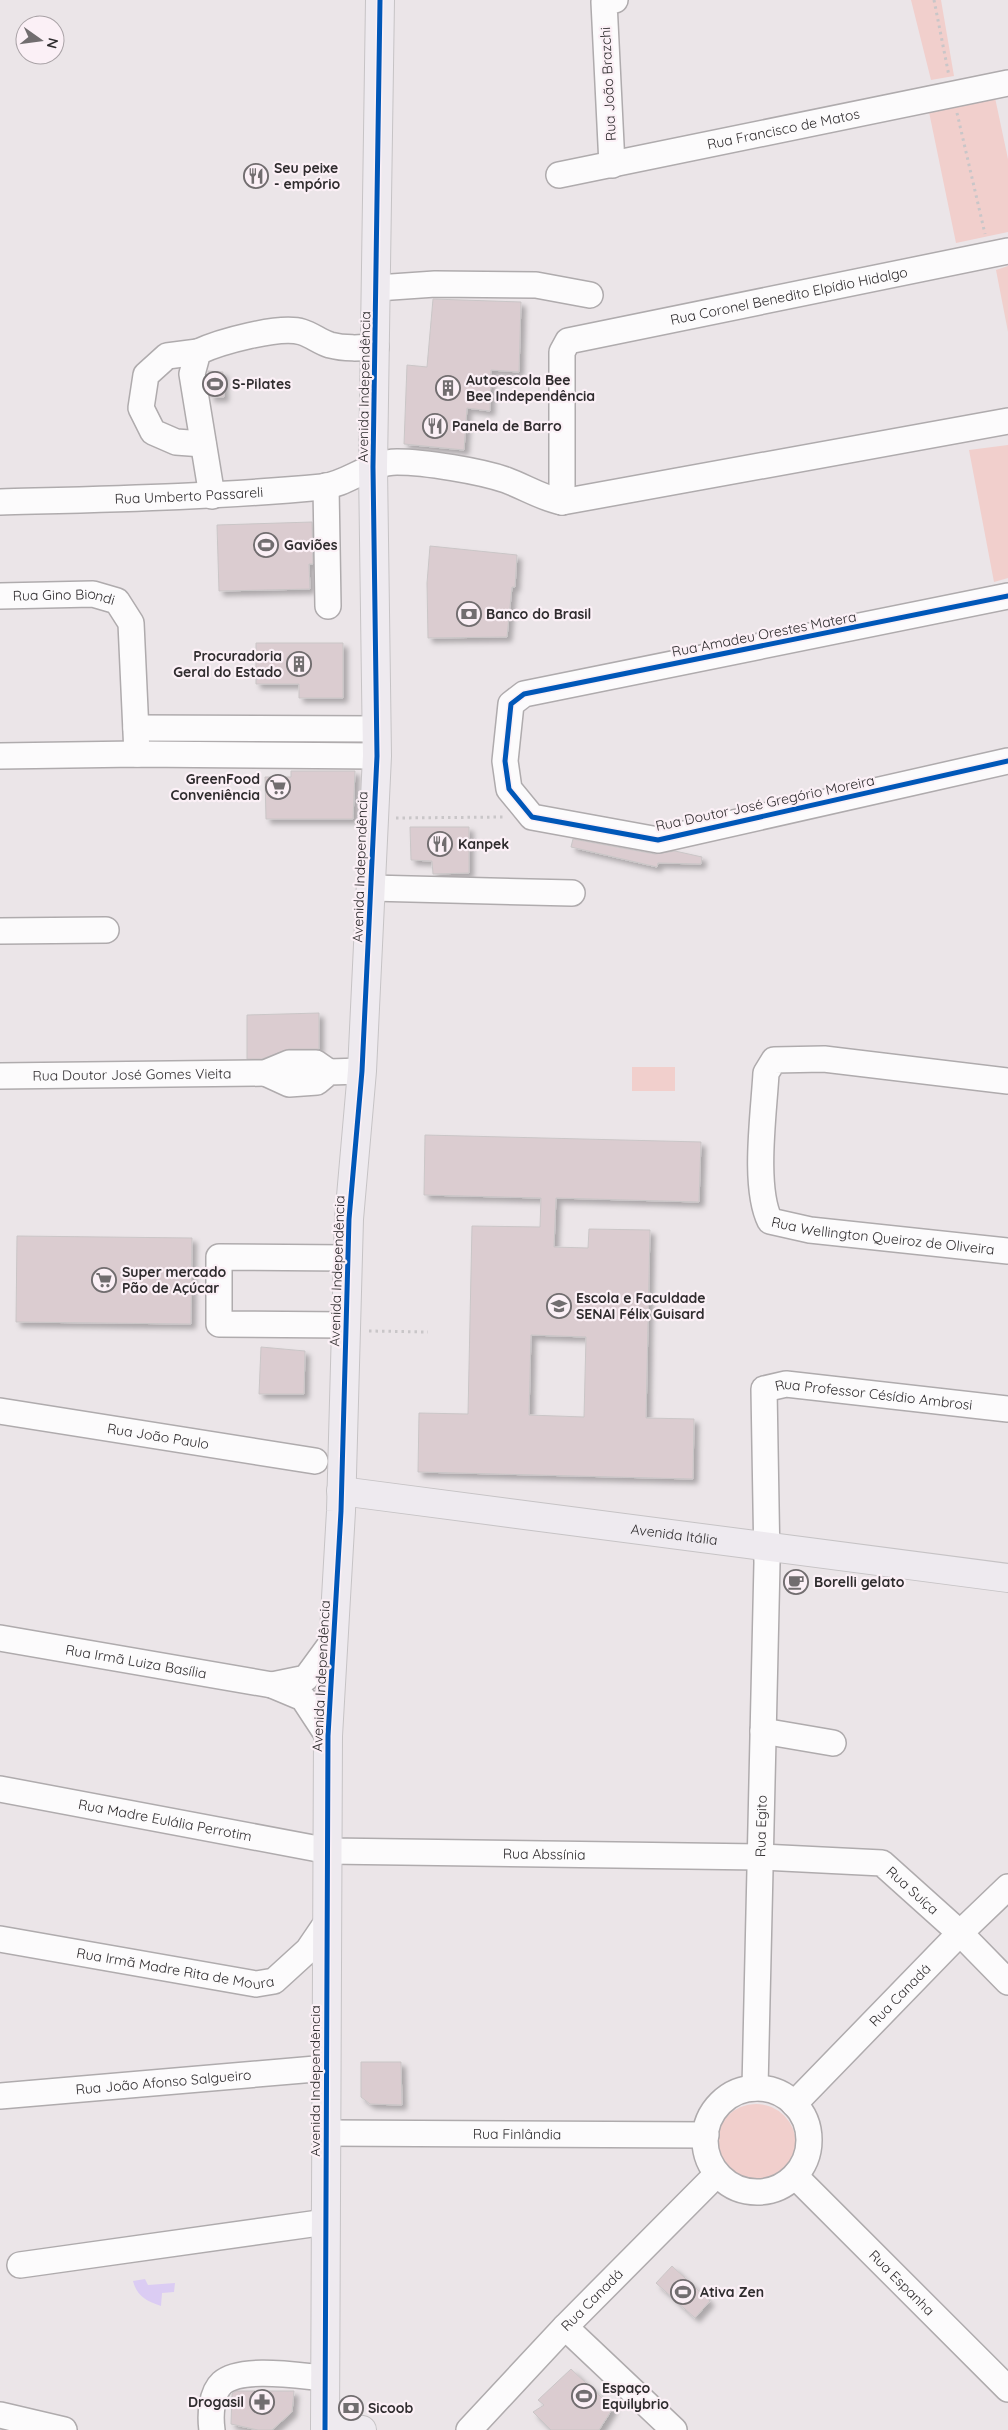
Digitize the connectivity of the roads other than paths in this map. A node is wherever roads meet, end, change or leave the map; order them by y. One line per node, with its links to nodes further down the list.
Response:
1 (380, 0): 7 (main road, Avenida Independência)
2 (610, 1): 4 (street, Rua João Brazchi)
3 (1008, 83): 4 (street, Rua Francisco de Matos)
4 (612, 165): 5 (street, Rua Francisco de Matos)
5 (559, 175)
6 (1005, 252): 17 (street, Rua Coronel Benedito Elpídio Hidalgo)
7 (376, 288): 8 (street); 9 (main road, Avenida Independência)
8 (590, 295)
9 (376, 347): 10 (street); 13 (main road, Avenida Independência)
10 (198, 352): 12 (street); 12 (street)
11 (1008, 421): 17 (street)
12 (203, 444): 15 (street)
13 (373, 467): 14 (street, Rua Umberto Passareli); 17 (street, Rua Umberto Passareli); 23 (main road, Avenida Independência)
14 (326, 486): 15 (street, Rua Umberto Passareli); 20 (street)
15 (212, 496): 16 (street, Rua Umberto Passareli)
16 (0, 502)
17 (562, 502)
18 (0, 596): 21 (street, Rua Gino Biondi)
19 (1008, 596): 28 (street, Rua Amadeu Orestes Matera)
20 (328, 606)
21 (136, 728): 22 (street); 24 (street, Rua Gino Biondi)
22 (260, 729): 23 (street); 26 (street)
23 (377, 742): 26 (street); 29 (main road, Avenida Independência)
24 (137, 754): 25 (street); 26 (street)
25 (0, 756)
26 (260, 756)
27 (1008, 761): 28 (street, Rua Doutor José Gregório Moreira)
28 (532, 817)
29 (370, 888): 30 (street); 33 (main road, Avenida Independência)
30 (572, 893)
31 (106, 930): 32 (street)
32 (0, 932)
33 (362, 1071): 34 (street, Rua Doutor José Gomes Vieita); 37 (main road, Avenida Independência)
34 (0, 1076)
35 (1008, 1082): 36 (street, Rua Wellington Queiroz de Oliveira)
36 (1008, 1251)
37 (348, 1258): 38 (main road, Avenida Independência); 38 (street)
38 (346, 1328): 42 (main road, Avenida Independência)
39 (1008, 1409): 43 (street, Rua Professor Césídio Ambrosi)
40 (0, 1411): 41 (street, Rua João Paulo)
41 (315, 1461)
42 (341, 1501): 43 (main road, Avenida Itália); 47 (main road, Avenida Independência)
43 (767, 1556): 44 (main road, Avenida Itália); 45 (main road, Avenida Itália); 49 (street, Rua Egito)
44 (1008, 1578)
45 (1008, 1594)
46 (0, 1638): 48 (street, Rua Irmã Luiza Basília)
47 (333, 1641): 48 (street, Rua Irmã Luiza Basília); 50 (main road, Avenida Independência)
48 (272, 1685): 50 (street, Rua Irmã Luiza Basília)
49 (763, 1731): 51 (street); 54 (street, Rua Egito)
50 (328, 1736): 53 (main road, Avenida Independência)
51 (833, 1743)
52 (0, 1789): 53 (street, Rua Madre Eulália Perrotim)
53 (328, 1851): 54 (street, Rua Abssínia); 56 (main road, Avenida Independência)
54 (760, 1857): 57 (street, Rua Suíça); 61 (street, Rua Egito)
55 (1008, 1887): 57 (street, Rua Canadá)
56 (326, 1925): 58 (street, Rua Irmã Madre Rita de Moura); 60 (main road, Avenida Independência)
57 (960, 1933): 59 (street, Rua Suíça); 63 (street, Rua Canadá)
58 (0, 1939)
59 (1008, 1982)
60 (327, 2068): 62 (street, Rua João Afonso Salgueiro); 64 (main road, Avenida Independência)
61 (755, 2088): 63 (street); 65 (street)
62 (0, 2096)
63 (794, 2104): 67 (street)
64 (327, 2133): 65 (street, Rua Finlândia); 68 (main road, Avenida Independência)
65 (706, 2135): 66 (street)
66 (718, 2174): 67 (street); 70 (street, Rua Canadá)
67 (794, 2176): 72 (street, Rua Espanha)
68 (326, 2222): 69 (street); 71 (main road, Avenida Independência)
69 (20, 2266)
70 (565, 2327): 78 (street, Rua Canadá); 79 (street)
71 (324, 2378): 74 (main road, Avenida Independência); 76 (street)
72 (1008, 2389)
73 (0, 2415): 75 (street)
74 (325, 2427): 77 (main road)
75 (64, 2430)
76 (212, 2430)
77 (362, 2430)
78 (469, 2430)
79 (674, 2430)

